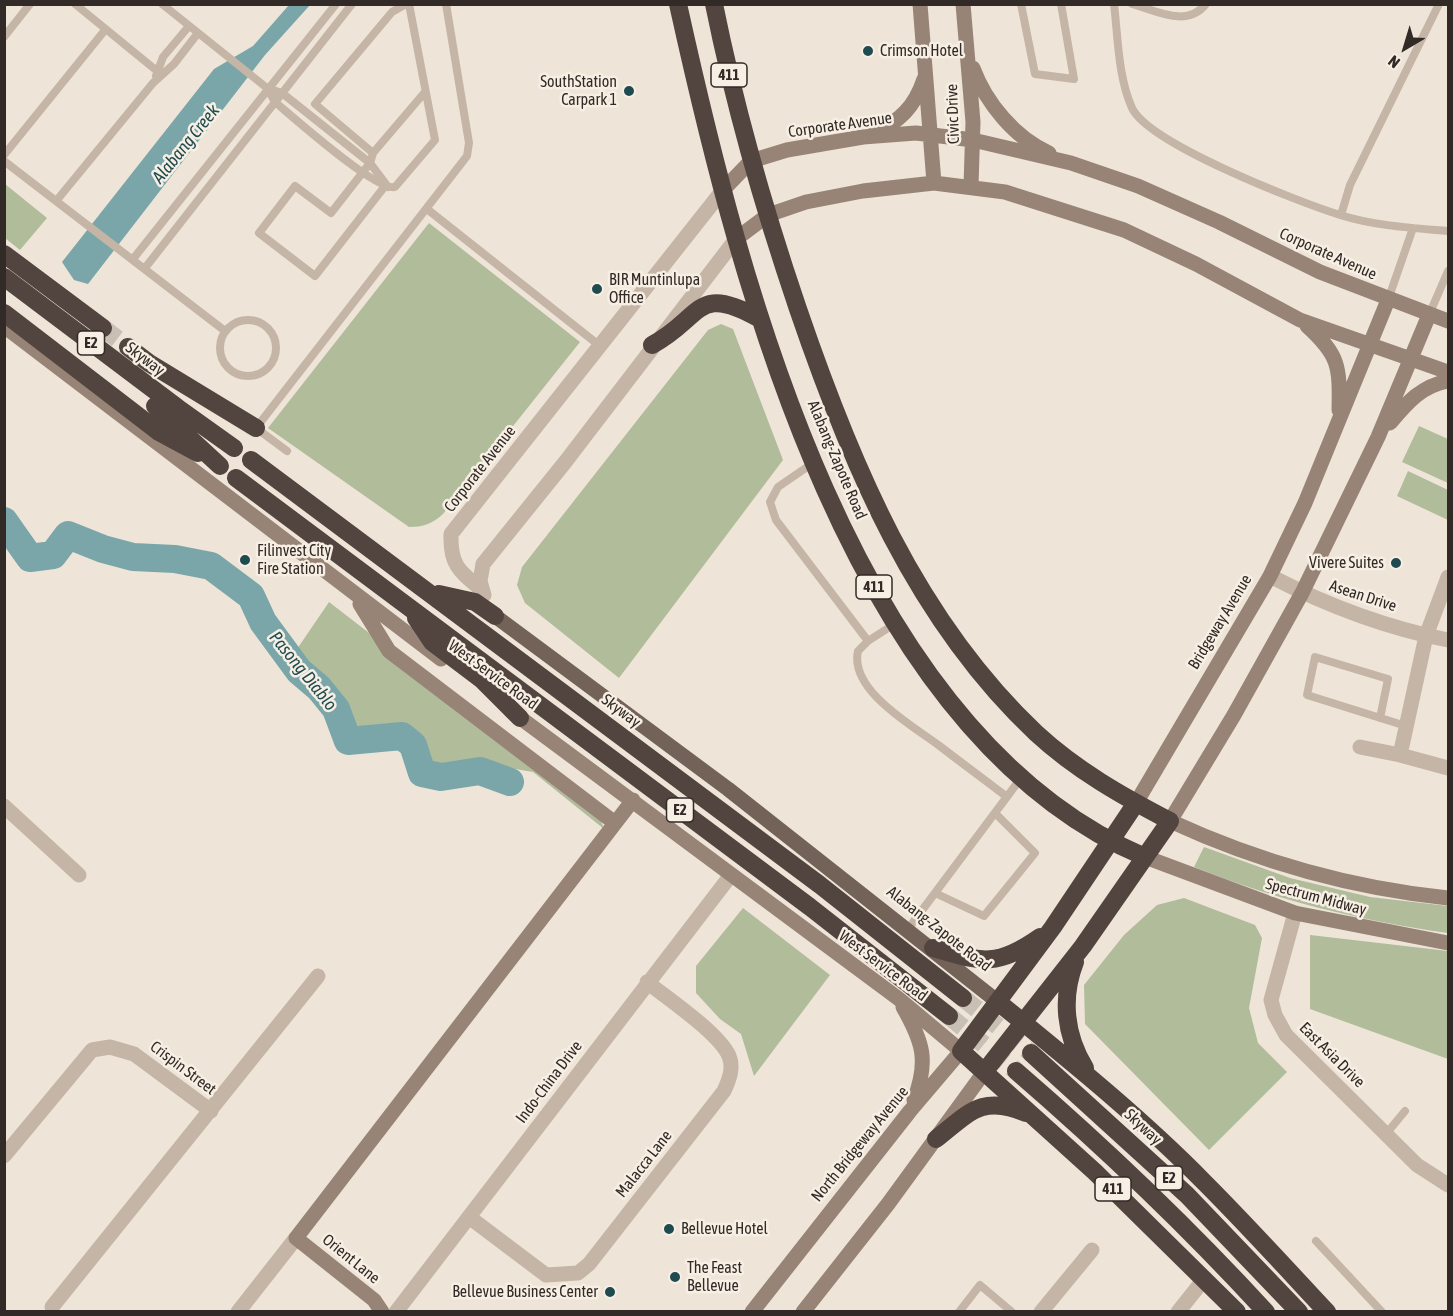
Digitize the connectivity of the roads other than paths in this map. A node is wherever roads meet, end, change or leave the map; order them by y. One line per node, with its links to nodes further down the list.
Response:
1 (30, 4): 21 (lane)
2 (75, 4): 19 (lane)
3 (162, 4): 18 (lane)
4 (336, 4): 25 (lane)
5 (352, 4): 27 (lane)
6 (408, 4): 26 (lane); 32 (lane)
7 (446, 4): 44 (lane)
8 (678, 4): 42 (highway, Alabang-Zapote Road / 411)
9 (714, 4): 35 (highway, Alabang-Zapote Road / 411)
10 (920, 4): 24 (main road, Civic Drive)
11 (963, 4): 22 (main road, Civic Drive)
12 (1021, 4): 13 (lane)
13 (1061, 4)
14 (1114, 4): 46 (lane)
15 (1132, 4): 16 (lane)
16 (1206, 4)
17 (1438, 4): 46 (lane)
18 (189, 26): 20 (lane); 23 (lane)
19 (105, 30): 23 (lane); 33 (lane)
20 (198, 33): 23 (lane); 25 (lane)
21 (4, 37)
22 (968, 54): 31 (main road, Civic Drive); 37 (main road)
23 (160, 73): 43 (lane)
24 (926, 73): 29 (main road, Civic Drive); 30 (main road)
25 (267, 88): 27 (lane); 28 (lane); 51 (lane)
26 (425, 92): 32 (lane); 41 (lane)
27 (282, 93): 28 (lane); 36 (lane)
28 (275, 102): 38 (lane); 52 (lane)
29 (931, 135): 30 (main road, Corporate Avenue); 31 (main road, Corporate Avenue); 39 (main road, Civic Drive)
30 (863, 137): 35 (main road, Corporate Avenue)
31 (973, 140): 37 (main road, Corporate Avenue); 40 (main road, Civic Drive)
32 (374, 153): 36 (lane)
33 (4, 155)
34 (4, 161): 43 (lane)
35 (751, 161): 42 (main road, Corporate Avenue); 45 (highway, Alabang-Zapote Road / 411)
36 (370, 163): 38 (lane); 41 (lane)
37 (1071, 163): 56 (main road, Corporate Avenue)
38 (362, 173): 41 (lane); 41 (lane)
39 (934, 183): 40 (main road); 45 (main road)
40 (971, 186): 60 (main road)
41 (387, 187)
42 (723, 190): 49 (highway, Alabang-Zapote Road / 411); 66 (street, Corporate Avenue)
43 (57, 200): 51 (lane)
44 (427, 209): 66 (lane); 74 (lane)
45 (768, 215): 49 (main road); 102 (highway, Alabang-Zapote Road / 411)
46 (1341, 215): 47 (lane)
47 (1413, 228): 48 (lane); 56 (lane, Bridgeway Avenue)
48 (1449, 231)
49 (736, 238): 59 (highway, Alabang-Zapote Road / 411); 65 (street)
50 (4, 254): 63 (highway)
51 (133, 259): 52 (lane)
52 (145, 268): 64 (lane)
53 (1449, 271): 58 (lane)
54 (4, 277): 72 (highway, Skyway / E2)
55 (4, 292): 72 (highway, Skyway / E2)
56 (1388, 300): 58 (main road, Corporate Avenue); 67 (main road, Bridgeway Avenue)
57 (4, 313): 72 (highway, Skyway / E2)
58 (1429, 315): 61 (main road, Corporate Avenue); 69 (main road)
59 (760, 319): 65 (highway); 79 (highway, Alabang-Zapote Road / 411)
60 (1300, 320): 67 (main road); 73 (main road)
61 (1449, 321)
62 (4, 326): 86 (main road, West Service Road)
63 (104, 328)
64 (225, 331): 64 (lane)
65 (652, 345): 83 (street)
66 (600, 346): 83 (street, Corporate Avenue)
67 (1370, 346): 69 (main road); 73 (main road, Bridgeway Avenue)
68 (128, 347): 74 (highway)
69 (1410, 360): 70 (main road); 75 (main road)
70 (1449, 372)
71 (1449, 381): 75 (main road)
72 (174, 413): 76 (highway, Skyway / E2)
73 (1339, 420): 81 (main road, Bridgeway Avenue)
74 (256, 428): 77 (lane)
75 (1378, 437): 85 (main road)
76 (234, 448)
77 (287, 451)
78 (251, 460): 84 (highway, Skyway / E2)
79 (814, 463): 89 (highway, Alabang-Zapote Road / 411); 92 (lane)
80 (236, 478): 87 (highway, E2)
81 (1270, 576): 85 (street, Asean Drive); 102 (main road, Bridgeway Avenue)
82 (1449, 577): 90 (street)
83 (482, 590): 88 (street, Corporate Avenue)
84 (430, 592): 88 (highway, E2); 121 (highway, Skyway / E2)
85 (1302, 593): 90 (street, Asean Drive); 105 (main road)
86 (355, 596): 93 (main road, West Service Road); 106 (main road)
87 (409, 606): 93 (highway); 124 (highway, E2)
88 (495, 616): 115 (main road, Alabang-Zapote Road)
89 (896, 623): 92 (lane); 99 (highway, Alabang-Zapote Road / 411)
90 (1426, 636): 91 (street, Asean Drive); 95 (street)
91 (1449, 640)
92 (867, 641): 100 (lane)
93 (520, 718): 101 (main road, West Service Road)
94 (1380, 718): 94 (lane); 95 (lane)
95 (1406, 726): 97 (street)
96 (1360, 747): 97 (street)
97 (1400, 755): 98 (street)
98 (1449, 768)
99 (1021, 778): 100 (lane); 107 (highway, Alabang-Zapote Road / 411)
100 (1007, 797): 104 (lane)
101 (633, 800): 106 (main road); 109 (main road, West Service Road)
102 (1136, 803): 105 (highway, Alabang-Zapote Road / 411); 107 (highway, Bridgeway Avenue)
103 (4, 806): 110 (street)
104 (995, 813): 111 (lane); 111 (lane)
105 (1170, 821): 108 (highway); 112 (main road, Spectrum Midway)
106 (615, 823): 140 (main road)
107 (1110, 842): 108 (highway, Alabang-Zapote Road / 411); 114 (highway, Bridgeway Avenue)
108 (1145, 857): 113 (main road, Spectrum Midway); 117 (highway)
109 (731, 874): 120 (street, Indo-China Drive); 122 (main road, West Service Road)
110 (79, 875)
111 (935, 893): 115 (lane)
112 (1449, 898)
113 (1295, 913): 116 (main road, Spectrum Midway); 135 (street, East Asia Drive)
114 (1053, 927): 118 (highway); 123 (highway, Bridgeway Avenue)
115 (908, 928): 118 (main road, Alabang-Zapote Road)
116 (1449, 943)
117 (1083, 946): 125 (highway); 130 (highway)
118 (933, 948): 123 (main road, Alabang-Zapote Road)
119 (318, 976): 131 (street)
120 (647, 982): 139 (street, Indo-China Drive); 139 (street, Malacca Lane)
121 (963, 998)
122 (899, 999): 126 (main road, West Service Road); 132 (main road)
123 (998, 1002): 125 (highway, Alabang-Zapote Road); 126 (highway, North Bridgeway Avenue)
124 (948, 1016)
125 (1023, 1022): 128 (highway); 130 (highway, Alabang-Zapote Road)
126 (961, 1052): 128 (highway, 411); 132 (main road, North Bridgeway Avenue)
127 (1031, 1053): 157 (highway, Skyway / E2)
128 (985, 1071): 134 (highway, 411); 136 (main road)
129 (1016, 1071): 156 (highway, E2)
130 (1090, 1077): 158 (highway, Alabang-Zapote Road)
131 (211, 1111): 137 (street, Crispin Street); 144 (street)
132 (910, 1111): 150 (main road, North Bridgeway Avenue)
133 (1405, 1111): 135 (lane)
134 (1039, 1119): 136 (highway); 143 (highway, 411)
135 (1386, 1134): 138 (street, East Asia Drive)
136 (936, 1140): 151 (main road)
137 (4, 1156)
138 (1449, 1185)
139 (469, 1217): 149 (street, Indo-China Drive)
140 (296, 1238): 147 (street); 148 (main road, Orient Lane)
141 (1316, 1241): 159 (lane)
142 (1092, 1250): 154 (street)
143 (1205, 1278): 145 (highway, 411); 155 (street)
144 (52, 1306)
145 (1227, 1308)
146 (1002, 1309): 152 (lane); 153 (lane)
147 (238, 1311)
148 (382, 1311)
149 (396, 1311)
150 (752, 1311)
151 (803, 1311)
152 (959, 1311)
153 (1012, 1311)
154 (1041, 1311)
155 (1178, 1311)
156 (1266, 1311)
157 (1299, 1311)
158 (1326, 1311)
159 (1382, 1311)

